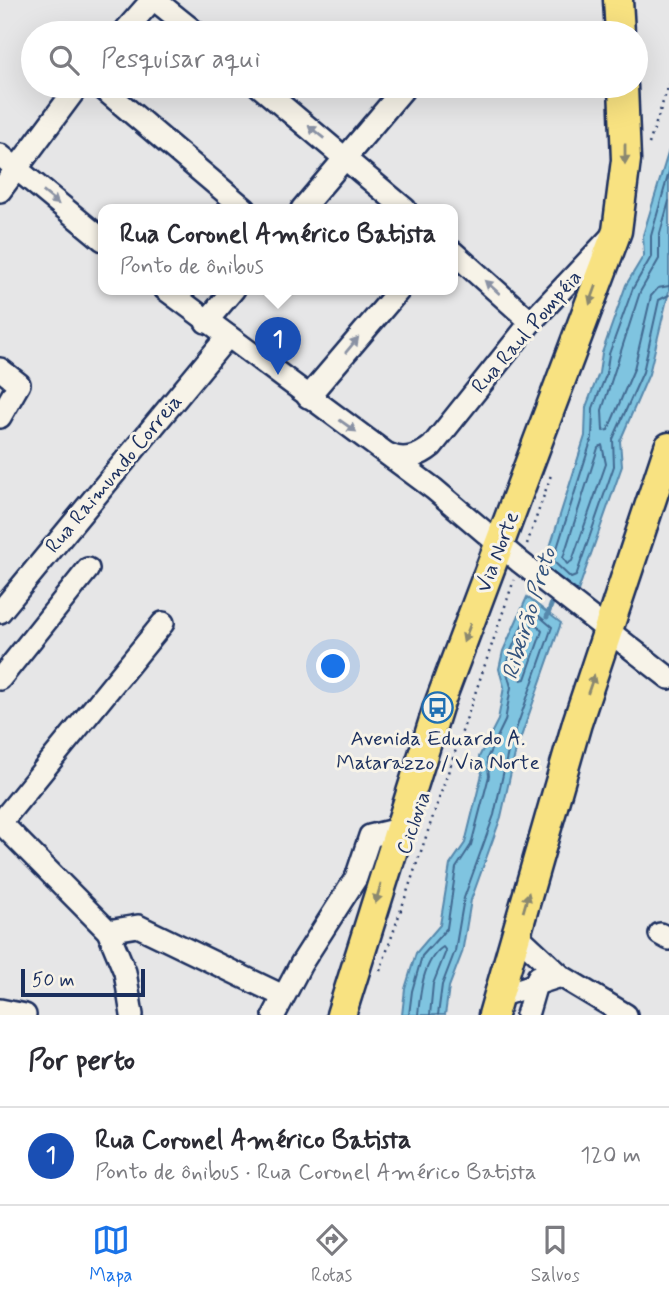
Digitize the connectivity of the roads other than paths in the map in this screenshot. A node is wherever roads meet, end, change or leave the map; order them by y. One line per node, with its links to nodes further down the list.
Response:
1 (154, 0): 3 (street); 4 (street)
2 (618, 0): 5 (main road)
3 (134, 21)
4 (181, 21)
5 (619, 21)
6 (69, 98): 13 (street)
7 (114, 98): 15 (street)
8 (274, 98): 12 (street, one-way to 8)
9 (396, 98): 12 (street)
10 (623, 98): 18 (main road, Via Norte, one-way to 18)
11 (0, 155): 13 (street)
12 (346, 157): 16 (street); 17 (street)
13 (17, 170): 14 (street); 19 (street, one-way to 19)
14 (0, 191)
15 (239, 204)
16 (306, 204)
17 (399, 204)
18 (617, 231): 25 (street, Rua Raul Pompéia); 34 (main road, Via Norte, one-way to 34)
19 (98, 236)
20 (458, 256): 25 (street, one-way to 20)
21 (172, 295): 24 (street)
22 (229, 295): 24 (street)
23 (395, 295): 28 (street, one-way to 23)
24 (206, 322): 26 (street)
25 (531, 322): 30 (street, Rua Raul Pompéia)
26 (228, 336): 28 (street); 36 (street, Rua Raimundo Correia)
27 (0, 369): 29 (street)
28 (308, 397): 32 (street, one-way to 32)
29 (0, 417)
30 (441, 434): 32 (street, Rua Raul Pompéia); 33 (street, Rua Raul Pompéia)
31 (669, 447): 38 (main road)
32 (388, 454): 33 (street)
33 (434, 489): 34 (street)
34 (510, 554): 38 (street); 42 (main road, Via Norte, one-way to 42)
35 (88, 569): 40 (street)
36 (0, 612)
37 (163, 623): 41 (street)
38 (609, 631): 39 (street); 44 (main road, one-way to 38)
39 (669, 678)
40 (0, 679)
41 (0, 822): 43 (street)
42 (399, 829): 49 (street); 53 (main road, Via Norte, one-way to 53)
43 (108, 931): 49 (street); 52 (street)
44 (516, 934): 45 (street); 48 (main road)
45 (543, 959): 46 (street); 47 (street)
46 (562, 976): 47 (street); 55 (street)
47 (536, 985): 48 (street); 54 (street)
48 (496, 1005)
49 (279, 1006)
50 (0, 1010): 51 (street)
51 (25, 1015)
52 (132, 1015)
53 (341, 1015)
54 (527, 1015)
55 (626, 1015)

